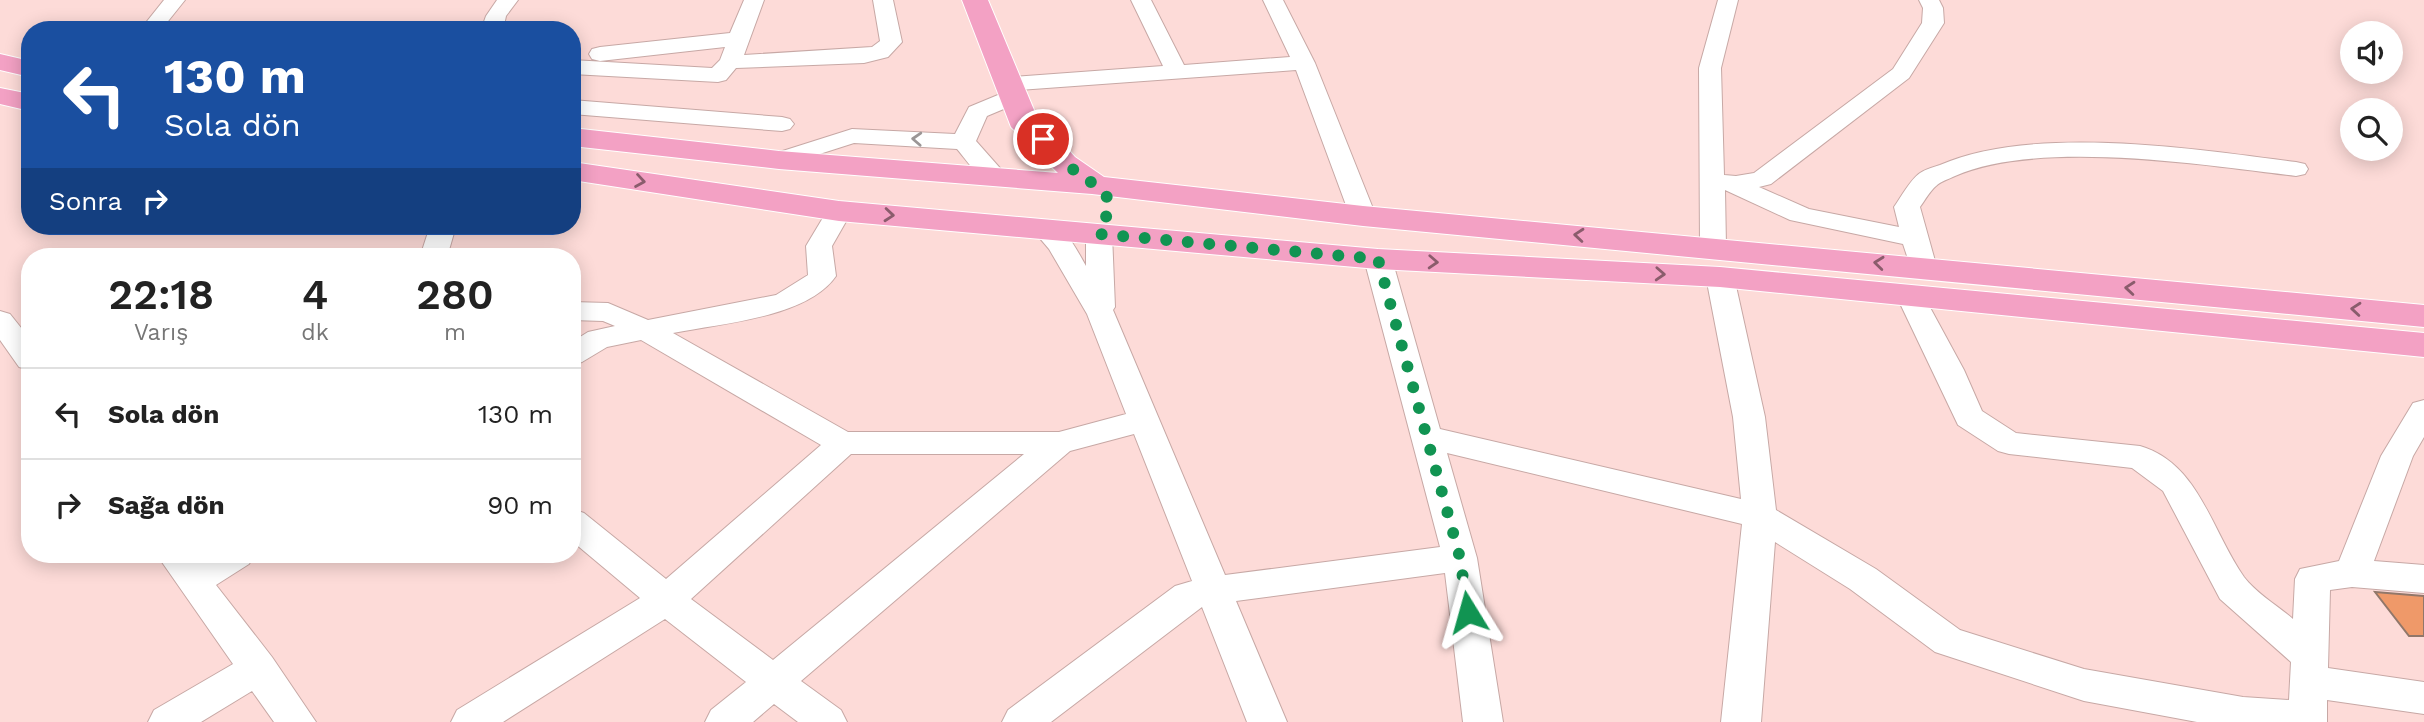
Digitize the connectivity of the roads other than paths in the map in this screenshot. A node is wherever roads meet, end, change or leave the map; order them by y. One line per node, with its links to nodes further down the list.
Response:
1 (175, 0): 10 (street)
2 (508, 0): 11 (street)
3 (754, 0): 12 (street)
4 (883, 0): 15 (street)
5 (975, 0): 20 (main road)
6 (1141, 0): 19 (street)
7 (1273, 0): 16 (street)
8 (1728, 0): 33 (street)
9 (1929, 0): 33 (street)
10 (158, 21)
11 (495, 21)
12 (739, 39): 13 (street); 15 (street)
13 (581, 55)
14 (0, 62): 17 (main road)
15 (730, 62): 18 (street)
16 (1304, 63): 19 (street); 36 (street)
17 (21, 67)
18 (581, 67)
19 (1177, 72): 20 (street)
20 (1013, 90): 25 (main road); 27 (street)
21 (0, 96): 22 (main road)
22 (21, 101)
23 (581, 108): 24 (street)
24 (782, 124)
25 (1026, 127): 32 (main road); 34 (main road)
26 (581, 138): 28 (main road)
27 (964, 142): 28 (street, one-way to 28); 31 (street)
28 (779, 160): 31 (main road)
29 (2296, 169): 41 (street)
30 (581, 172): 35 (main road, one-way to 35)
31 (995, 176): 32 (main road)
32 (1029, 179): 34 (main road); 37 (main road)
33 (1724, 182): 40 (street); 41 (street)
34 (1095, 185): 36 (main road); 38 (main road)
35 (839, 211): 37 (main road, one-way to 37); 46 (street)
36 (1363, 216): 40 (main road, one-way to 36)
37 (1045, 229): 38 (main road); 43 (street)
38 (1099, 234): 39 (main road); 43 (street)
39 (1378, 259): 40 (main road, one-way to 40); 52 (street)
40 (1716, 262): 41 (main road); 55 (street)
41 (1916, 267): 44 (main road, one-way to 41); 47 (main road); 65 (street)
42 (581, 311): 46 (street)
43 (1101, 314): 51 (street)
44 (2424, 316)
45 (0, 320): 48 (street)
46 (646, 330): 49 (street); 53 (street)
47 (2424, 345)
48 (21, 348)
49 (581, 349)
50 (2424, 411): 60 (street)
51 (1144, 420): 54 (street); 62 (street)
52 (1427, 437): 55 (street); 57 (street)
53 (843, 443): 54 (street); 63 (street)
54 (1059, 443): 66 (street)
55 (1760, 516): 68 (street); 77 (street)
56 (581, 529): 63 (street)
57 (1460, 558): 62 (street); 76 (street)
58 (204, 563): 59 (street)
59 (184, 568): 64 (street)
60 (2352, 573): 61 (street); 65 (street)
61 (2424, 579)
62 (1214, 590): 74 (street); 75 (street)
63 (666, 600): 66 (street); 71 (street)
64 (259, 668): 69 (street); 70 (street)
65 (2309, 669): 67 (street); 68 (street)
66 (777, 681): 72 (street); 73 (street)
67 (2424, 698)
68 (2306, 720)
69 (167, 722)
70 (296, 722)
71 (471, 722)
72 (725, 722)
73 (827, 722)
74 (1022, 722)
75 (1267, 722)
76 (1483, 722)
77 (1741, 722)

